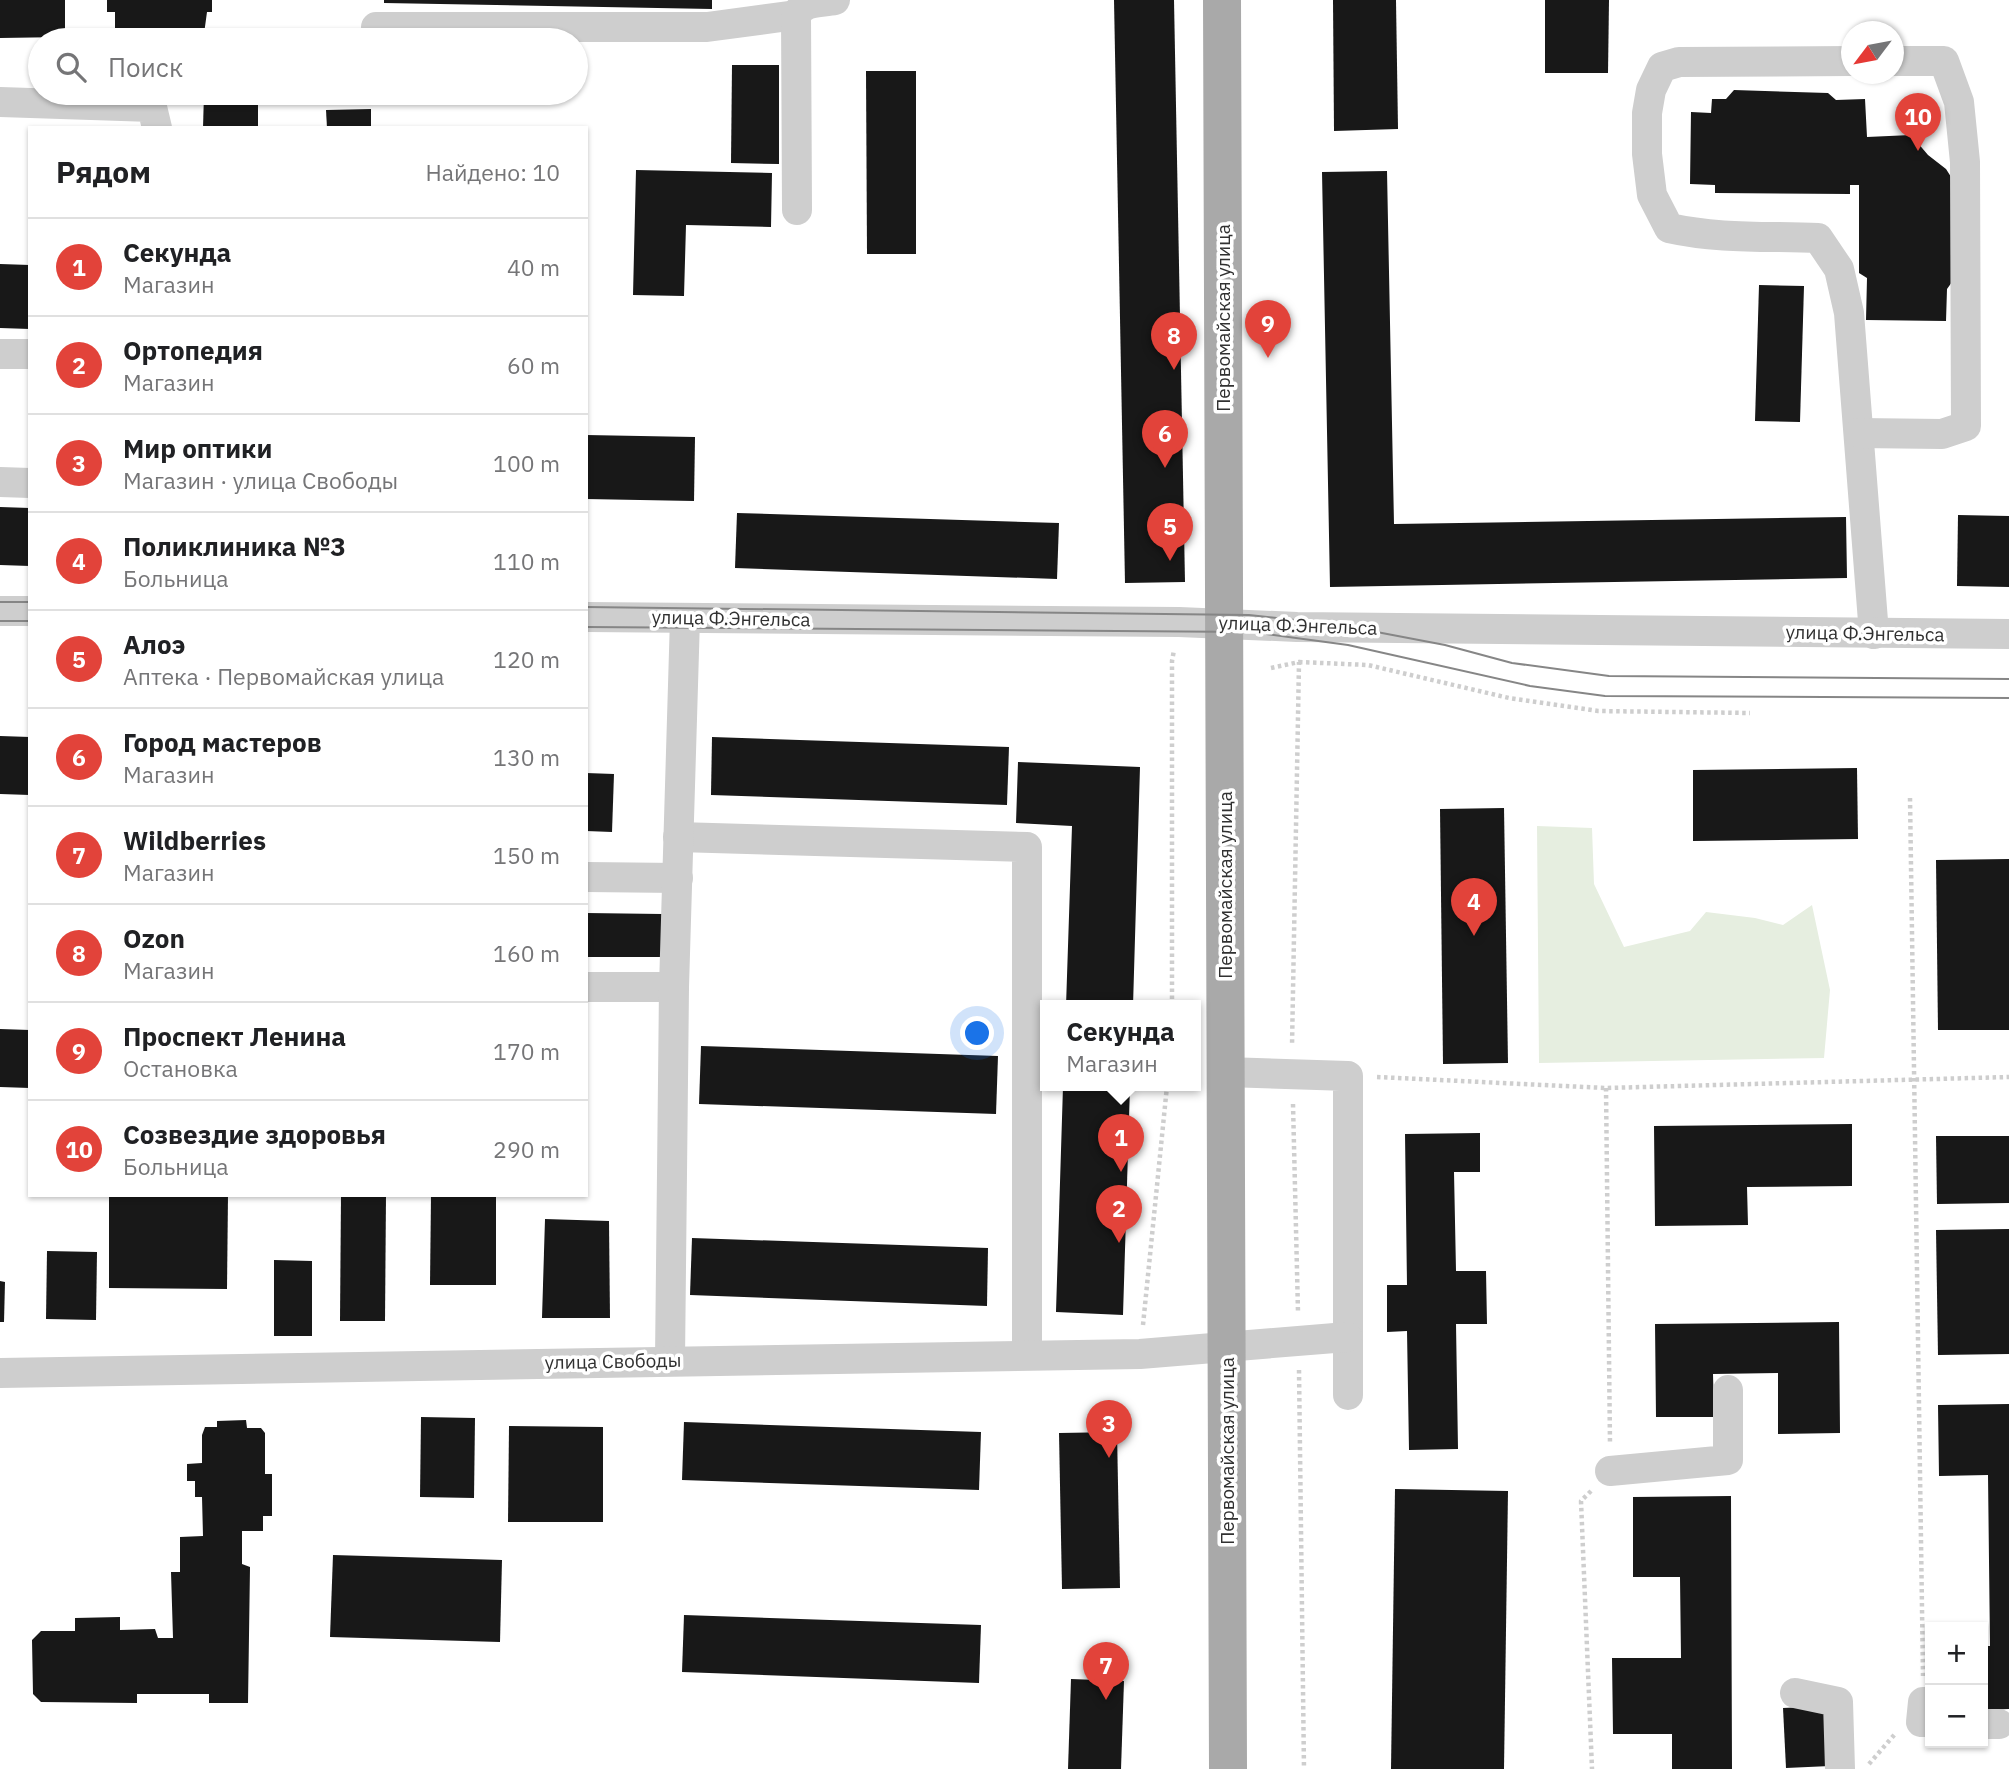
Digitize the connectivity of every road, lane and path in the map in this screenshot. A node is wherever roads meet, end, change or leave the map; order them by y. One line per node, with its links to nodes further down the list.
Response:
1 (835, 0): 3 (street)
2 (1222, 0): 21 (main road, Первомайская улица)
3 (796, 15): 4 (street); 11 (street)
4 (376, 27)
5 (1841, 61): 14 (street)
6 (1904, 61): 14 (street)
7 (0, 102): 8 (street)
8 (28, 103)
9 (91, 105): 10 (street)
10 (157, 126)
11 (797, 210)
12 (0, 354): 13 (street)
13 (28, 354)
14 (1858, 433): 22 (street)
15 (0, 482): 16 (street)
16 (28, 483)
17 (0, 611): 18 (street)
18 (28, 611)
19 (588, 617): 20 (street, улица Ф.Энгельса)
20 (685, 618): 21 (street, улица Ф.Энгельса); 28 (street)
21 (1224, 623): 22 (street, улица Ф.Энгельса); 33 (main road, Первомайская улица)
22 (1874, 634): 23 (street, улица Ф.Энгельса)
23 (2009, 634)
24 (1299, 662): 25 (path); 26 (path); 34 (path)
25 (1271, 668)
26 (1750, 713)
27 (1910, 798): 37 (path)
28 (678, 837): 30 (street); 44 (street)
29 (588, 877): 30 (street)
30 (678, 878): 32 (street)
31 (588, 987): 32 (street)
32 (674, 987): 45 (street)
33 (1226, 1072): 34 (street); 42 (main road, Первомайская улица)
34 (1292, 1074): 35 (street); 41 (path)
35 (1348, 1076): 38 (path); 40 (street)
36 (2009, 1077): 37 (path)
37 (1914, 1078): 38 (path); 50 (path)
38 (1606, 1088): 49 (path)
39 (1166, 1091): 43 (path)
40 (1347, 1337): 41 (street, улица Свободы); 48 (street)
41 (1299, 1341): 42 (street, улица Свободы); 53 (path)
42 (1226, 1346): 43 (street, улица Свободы); 52 (main road, Первомайская улица)
43 (1140, 1354): 44 (street, улица Свободы)
44 (1027, 1355): 45 (street, улица Свободы)
45 (670, 1360): 46 (street, улица Свободы)
46 (0, 1373)
47 (1728, 1390): 49 (street)
48 (1348, 1395)
49 (1610, 1471): 54 (path)
50 (1926, 1685)
51 (1795, 1693): 55 (street)
52 (1228, 1769)
53 (1304, 1769)
54 (1592, 1769)
55 (1840, 1769)

